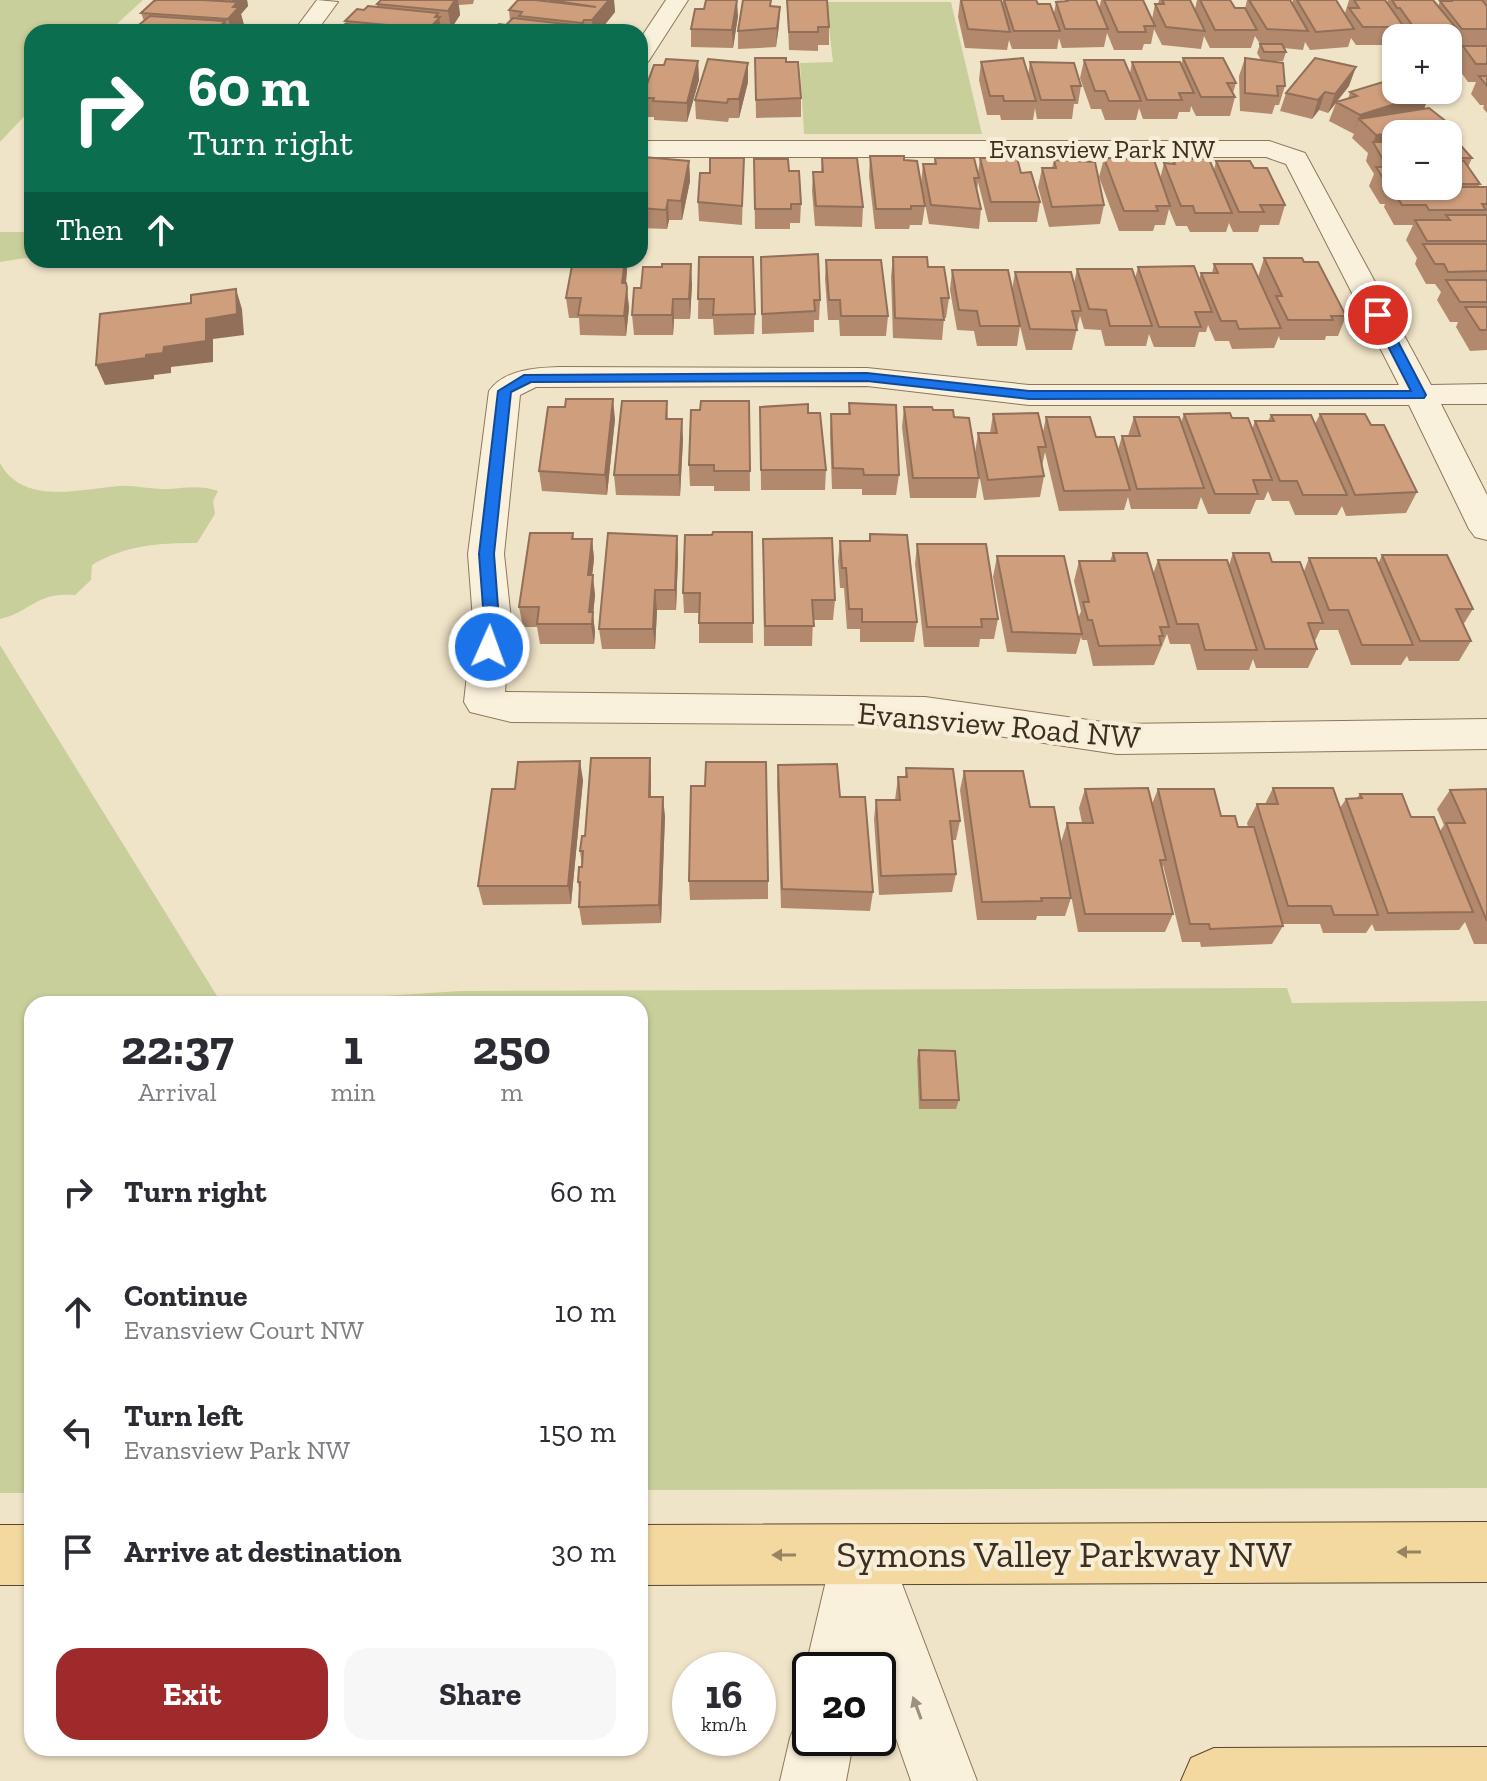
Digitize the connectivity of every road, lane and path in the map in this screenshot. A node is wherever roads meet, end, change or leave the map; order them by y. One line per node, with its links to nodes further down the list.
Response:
1 (677, 0): 4 (street)
2 (327, 2): 3 (street)
3 (310, 24)
4 (648, 45)
5 (648, 149): 7 (street, Evansview Park NW)
6 (1487, 394): 7 (street)
7 (1420, 395): 8 (street); 9 (street, Evansview Road NW)
8 (1487, 529)
9 (1487, 734)
10 (1487, 1552): 14 (main road, Symons Valley Parkway NW, one-way to 14)
11 (0, 1555): 12 (main road)
12 (24, 1555)
13 (648, 1555): 14 (main road, Symons Valley Parkway NW, one-way to 13)
14 (862, 1555): 15 (street); 19 (street, one-way to 14)
15 (841, 1652)
16 (818, 1756): 18 (street)
17 (1487, 1780): 20 (main road)
18 (813, 1781)
19 (944, 1781)
20 (1214, 1781)

